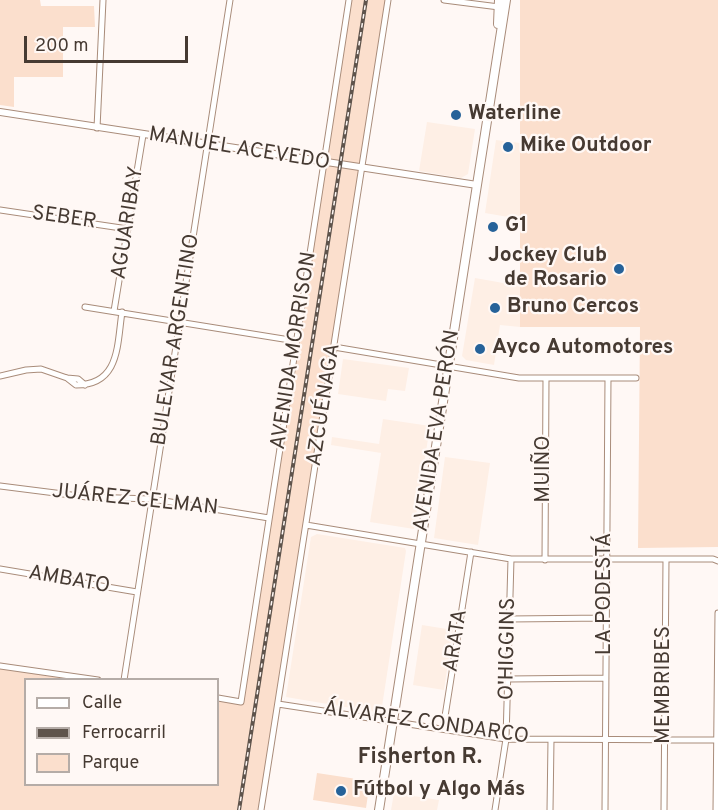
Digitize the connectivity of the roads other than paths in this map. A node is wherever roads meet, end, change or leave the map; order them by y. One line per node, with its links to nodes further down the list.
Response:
1 (103, 0): 8 (street)
2 (230, 0): 10 (street, BULEVAR ARGENTINO)
3 (349, 0): 11 (street, AVENIDA MORRISON)
4 (388, 0): 12 (street, AZCUÉNAGA)
5 (444, 0): 6 (street)
6 (503, 4): 13 (main road, AVENIDA EVA PERÓN)
7 (0, 112): 8 (street, MANUEL ACEVEDO)
8 (97, 128): 9 (street, MANUEL ACEVEDO)
9 (143, 135): 10 (street, MANUEL ACEVEDO); 15 (street, AGUARIBAY)
10 (208, 145): 11 (street, MANUEL ACEVEDO); 19 (street, BULEVAR ARGENTINO)
11 (324, 163): 12 (street, MANUEL ACEVEDO); 20 (street, AVENIDA MORRISON)
12 (362, 168): 13 (street, MANUEL ACEVEDO); 21 (street, AZCUÉNAGA)
13 (477, 185): 22 (main road, AVENIDA EVA PERÓN)
14 (0, 210): 15 (street, SEBER)
15 (128, 229): 17 (street, AGUARIBAY)
16 (85, 307): 17 (street)
17 (114, 311): 18 (street)
18 (122, 312): 19 (street); 23 (street)
19 (180, 322): 20 (street); 28 (street, BULEVAR ARGENTINO)
20 (297, 341): 29 (street, AVENIDA MORRISON)
21 (334, 347): 22 (street); 30 (street, AZCUÉNAGA)
22 (448, 365): 24 (street); 31 (main road, AVENIDA EVA PERÓN)
23 (0, 376)
24 (546, 378): 25 (street); 35 (street, MUIÑO)
25 (608, 378): 26 (street); 34 (street, LA PODESTÁ)
26 (636, 378)
27 (0, 486): 28 (street, JUÁREZ CELMAN)
28 (152, 499): 29 (street, JUÁREZ CELMAN); 39 (street, BULEVAR ARGENTINO)
29 (269, 518): 49 (street, AVENIDA MORRISON)
30 (306, 525): 31 (street); 50 (street, AZCUÉNAGA)
31 (420, 543): 32 (street); 51 (main road, AVENIDA EVA PERÓN)
32 (471, 552): 33 (street); 52 (street, ARATA)
33 (511, 559): 35 (street); 42 (street, O'HIGGINS)
34 (607, 559): 35 (street); 36 (street); 41 (street, LA PODESTÁ)
35 (545, 560)
36 (666, 560): 37 (street); 56 (street, MEMBRIBES)
37 (718, 561)
38 (0, 569): 39 (street, AMBATO)
39 (138, 592): 46 (street, BULEVAR ARGENTINO)
40 (718, 613): 43 (street)
41 (606, 618): 42 (street); 47 (street, LA PODESTÁ)
42 (509, 619): 48 (street, O'HIGGINS)
43 (717, 662): 57 (street)
44 (0, 666): 45 (street)
45 (84, 678)
46 (124, 678)
47 (606, 678): 48 (street); 55 (street, LA PODESTÁ)
48 (508, 679): 53 (street, O'HIGGINS)
49 (219, 698)
50 (278, 704): 51 (street, ÁLVAREZ CONDARCO); 58 (street, AZCUÉNAGA)
51 (392, 722): 52 (street, ÁLVAREZ CONDARCO); 59 (main road, AVENIDA EVA PERÓN)
52 (443, 729): 53 (street, ÁLVAREZ CONDARCO)
53 (506, 739): 54 (street, ÁLVAREZ CONDARCO); 60 (street, O'HIGGINS)
54 (551, 740): 55 (street, ÁLVAREZ CONDARCO); 61 (street)
55 (606, 740): 56 (street, ÁLVAREZ CONDARCO); 62 (street, LA PODESTÁ)
56 (665, 740): 57 (street, ÁLVAREZ CONDARCO); 63 (street, MEMBRIBES)
57 (717, 740): 64 (street)
58 (261, 810)
59 (379, 810)
60 (495, 810)
61 (550, 810)
62 (605, 810)
63 (664, 810)
64 (716, 810)

